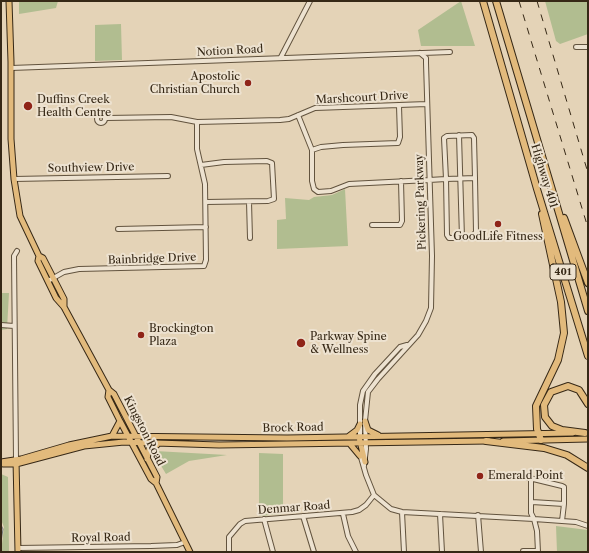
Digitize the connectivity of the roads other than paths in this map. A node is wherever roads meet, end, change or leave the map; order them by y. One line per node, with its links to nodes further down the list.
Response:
1 (9, 1): 10 (main road, Kingston Road)
2 (310, 1): 9 (street)
3 (483, 1): 26 (highway, Highway 401 / 401)
4 (496, 1): 27 (highway, Highway 401 / 401)
5 (576, 47): 6 (street)
6 (588, 47)
7 (450, 52): 8 (street, Notion Road)
8 (420, 53): 9 (street, Notion Road); 11 (street, Pickering Parkway)
9 (281, 57): 10 (street, Notion Road)
10 (11, 68): 21 (main road, Kingston Road)
11 (427, 104): 12 (street, Marshcourt Drive); 24 (street, Pickering Parkway)
12 (399, 106): 13 (street, Marshcourt Drive); 17 (street)
13 (298, 115): 15 (street); 17 (street)
14 (106, 118): 15 (street)
15 (197, 122): 18 (street, Bainbridge Drive)
16 (459, 135): 20 (street); 22 (street); 23 (street)
17 (312, 150): 25 (street)
18 (201, 165): 28 (street, Bainbridge Drive); 29 (street)
19 (168, 176): 21 (street, Southview Drive)
20 (475, 178): 23 (street); 34 (street)
21 (14, 179): 36 (main road, Kingston Road)
22 (446, 179): 23 (street); 24 (street); 34 (street)
23 (460, 179): 34 (street)
24 (429, 180): 25 (street); 42 (street, Pickering Parkway)
25 (401, 181): 30 (street)
26 (537, 189): 41 (highway, Highway 401 / 401); 56 (highway)
27 (552, 190): 37 (highway); 38 (highway, Highway 401 / 401)
28 (206, 202): 29 (street); 31 (street, Bainbridge Drive)
29 (249, 202): 33 (street)
30 (372, 225)
31 (206, 227): 32 (street); 36 (street, Bainbridge Drive)
32 (118, 229)
33 (250, 238)
34 (462, 238)
35 (17, 251): 40 (street)
36 (50, 279): 43 (main road, Kingston Road)
37 (588, 283)
38 (588, 311)
39 (1, 325): 40 (street)
40 (14, 326): 68 (street)
41 (588, 356)
42 (387, 365): 46 (street, Pickering Parkway); 47 (street, Pickering Parkway)
43 (109, 390): 45 (main road, Kingston Road); 49 (main road, Kingston Road)
44 (588, 404): 53 (highway)
45 (120, 421): 48 (main road, Kingston Road); 50 (main road)
46 (365, 421): 52 (main road); 55 (street, Pickering Parkway)
47 (360, 424): 51 (main road); 54 (street, Pickering Parkway)
48 (128, 435): 49 (main road, Brock Road); 50 (main road, Brock Road); 59 (main road, Kingston Road)
49 (135, 435): 57 (main road, Brock Road); 60 (main road, Kingston Road)
50 (112, 436): 68 (main road, Brock Road)
51 (347, 436): 54 (main road, Brock Road); 57 (main road, Brock Road)
52 (381, 436): 55 (main road, Brock Road); 56 (main road, Brock Road)
53 (587, 436): 56 (main road, Brock Road)
54 (360, 437): 55 (main road, Brock Road); 63 (main road)
55 (366, 437): 63 (street, Pickering Parkway)
56 (540, 437): 58 (main road, Brock Road)
57 (287, 438): 64 (main road)
58 (486, 441): 63 (main road, Brock Road); 70 (highway)
59 (131, 442): 60 (main road, Brock Road); 68 (main road, Brock Road); 73 (main road, Kingston Road)
60 (138, 442): 61 (main road, Brock Road); 66 (main road, Kingston Road)
61 (159, 444): 64 (main road, Brock Road); 66 (main road)
62 (350, 444): 63 (main road, Brock Road); 64 (main road, Brock Road); 65 (main road)
63 (363, 444): 65 (street, Pickering Parkway); 69 (main road)
64 (286, 445)
65 (360, 456): 69 (street, Pickering Parkway)
66 (146, 459): 73 (main road, Kingston Road)
67 (1, 462): 68 (main road, Brock Road)
68 (16, 462): 87 (main road)
69 (365, 464): 74 (street, Pickering Parkway)
70 (588, 468)
71 (521, 476): 72 (street)
72 (531, 479): 75 (street); 76 (street)
73 (156, 483): 86 (main road, Kingston Road)
74 (374, 495): 77 (street, Pickering Parkway); 78 (street, Denmar Road)
75 (532, 502): 76 (street); 83 (street)
76 (564, 504): 84 (street)
77 (402, 512): 79 (street, Pickering Parkway); 94 (street)
78 (342, 514): 81 (street, Denmar Road); 93 (street)
79 (440, 514): 80 (street, Pickering Parkway); 95 (street)
80 (478, 515): 83 (street, Pickering Parkway); 96 (street)
81 (303, 516): 82 (street, Denmar Road); 92 (street)
82 (264, 519): 90 (street, Denmar Road); 91 (street)
83 (534, 519): 84 (street, Pickering Parkway); 97 (street)
84 (562, 521): 85 (street, Pickering Parkway)
85 (588, 526)
86 (185, 542): 87 (street, Royal Road); 89 (main road, Kingston Road)
87 (18, 550)
88 (523, 551): 97 (street)
89 (190, 552)
90 (229, 552)
91 (273, 552)
92 (314, 552)
93 (356, 552)
94 (404, 552)
95 (442, 552)
96 (481, 552)
97 (538, 552)

